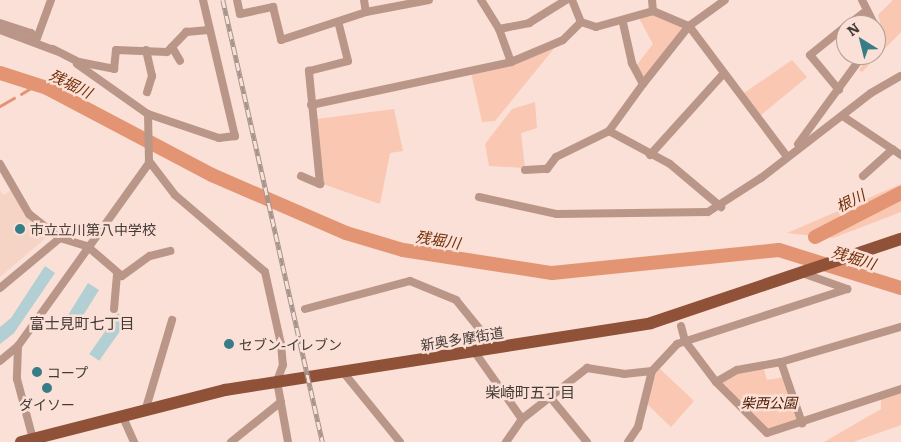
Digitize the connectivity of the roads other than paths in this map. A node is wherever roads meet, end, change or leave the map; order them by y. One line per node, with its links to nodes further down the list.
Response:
1 (51, 0): 26 (street)
2 (203, 0): 24 (street)
3 (237, 0): 20 (street)
4 (364, 0): 13 (street)
5 (429, 0): 13 (street)
6 (481, 0): 22 (street)
7 (566, 0): 22 (street)
8 (572, 0): 17 (street)
9 (652, 0): 14 (street)
10 (725, 0): 21 (street)
11 (862, 0): 12 (street)
12 (866, 10): 15 (street); 16 (street)
13 (366, 12): 20 (street)
14 (653, 12): 18 (street); 21 (street)
15 (860, 15)
16 (869, 15)
17 (581, 22): 18 (street); 31 (street)
18 (623, 23): 35 (street)
19 (0, 24): 26 (street)
20 (339, 25): 38 (street)
21 (690, 26): 33 (street); 35 (street)
22 (499, 29): 31 (street)
23 (0, 30): 26 (street)
24 (209, 30): 27 (street); 39 (street)
25 (836, 34): 36 (street)
26 (36, 41): 28 (street)
27 (172, 47): 29 (street); 30 (street)
28 (53, 49): 29 (street); 39 (street)
29 (146, 50): 37 (street)
30 (180, 61)
31 (511, 62): 38 (street)
32 (856, 65): 36 (street)
33 (724, 73): 43 (street); 45 (street)
34 (901, 76): 40 (street)
35 (643, 84): 41 (street)
36 (839, 90): 43 (street)
37 (147, 92)
38 (311, 105): 49 (street)
39 (148, 114): 46 (street)
40 (844, 117): 42 (street); 43 (street)
41 (609, 131): 45 (street); 48 (street)
42 (893, 149): 44 (street); 50 (street)
43 (788, 153): 52 (street)
44 (901, 154)
45 (650, 155): 52 (street)
46 (149, 162): 55 (street); 73 (street)
47 (0, 164): 53 (street)
48 (525, 170)
49 (301, 176)
50 (863, 176)
51 (479, 197): 52 (street)
52 (721, 207)
53 (60, 238): 55 (street); 59 (street)
54 (901, 239): 57 (main road, 新奥多摩街道)
55 (86, 246): 58 (street); 66 (street)
56 (170, 251): 58 (street)
57 (802, 273): 65 (street); 67 (main road, 新奥多摩街道)
58 (117, 274): 60 (street)
59 (0, 288)
60 (114, 309)
61 (305, 309): 67 (street)
62 (172, 320): 78 (street)
63 (681, 326): 65 (street)
64 (901, 327): 70 (street)
65 (685, 341): 71 (street); 74 (street)
66 (18, 346): 69 (street); 82 (street)
67 (495, 348): 68 (main road, 新奥多摩街道)
68 (474, 351): 72 (main road, 新奥多摩街道); 80 (street)
69 (0, 361)
70 (782, 362): 74 (street); 81 (street)
71 (652, 371): 76 (street); 89 (street)
72 (343, 372): 73 (main road, 新奥多摩街道); 86 (street)
73 (277, 381): 77 (street); 78 (main road, 新奥多摩街道)
74 (716, 382): 81 (street)
75 (901, 389): 81 (street)
76 (550, 397): 80 (street); 88 (street)
77 (281, 402): 84 (street); 85 (street)
78 (146, 408): 79 (main road, 新奥多摩街道)
79 (122, 415): 82 (main road, 新奥多摩街道); 83 (street)
80 (522, 419): 87 (street)
81 (802, 422)
82 (27, 440)
83 (134, 442)
84 (231, 442)
85 (288, 442)
86 (400, 442)
87 (506, 442)
88 (587, 442)
89 (628, 442)

